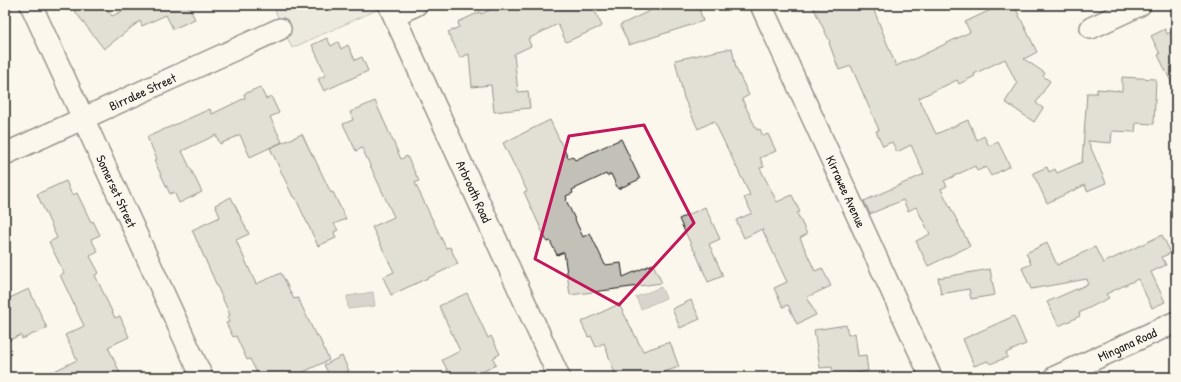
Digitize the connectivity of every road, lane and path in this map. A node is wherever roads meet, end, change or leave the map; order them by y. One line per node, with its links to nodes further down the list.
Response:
1 (31, 5): 8 (street, Somerset Street)
2 (416, 5): 5 (street)
3 (761, 5): 13 (street, Kirrawee Avenue)
4 (1140, 5): 6 (street)
5 (392, 10): 12 (street, Arbroath Road)
6 (1091, 28)
7 (280, 29): 8 (street, Birralee Street)
8 (83, 118): 9 (street, Birralee Street); 11 (street, Somerset Street)
9 (5, 154)
10 (1176, 322): 14 (street, Mingana Road)
11 (202, 377)
12 (559, 377)
13 (931, 377)
14 (1055, 377)

